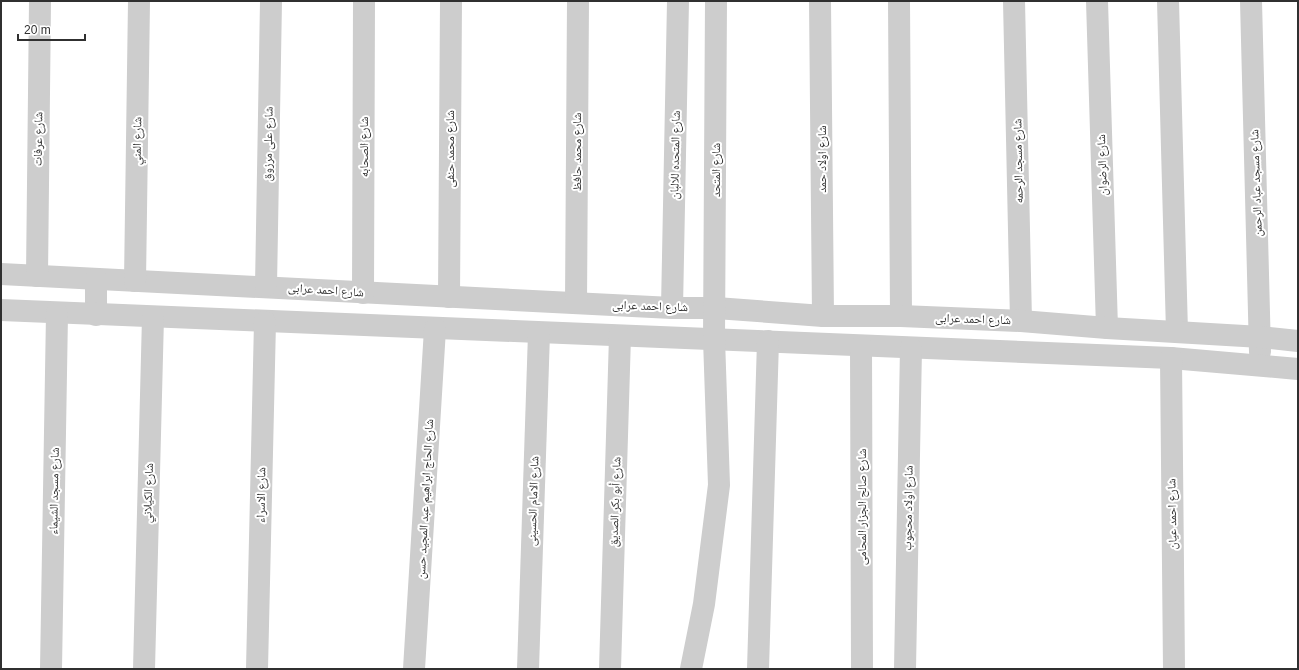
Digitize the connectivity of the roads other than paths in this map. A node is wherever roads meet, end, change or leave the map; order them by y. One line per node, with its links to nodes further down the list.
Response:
1 (40, 1): 16 (street, شارع عرفات)
2 (139, 1): 18 (street, شارع المني)
3 (271, 1): 19 (street, شارع على مرزوق)
4 (364, 1): 20 (street, شارع الصحابه)
5 (451, 1): 21 (street, شارع محمد حنفى)
6 (578, 1): 22 (street, شارع محمد حافظ)
7 (678, 1): 23 (street, شارع المتحده للالبان)
8 (716, 1): 24 (street, شارع المتحد)
9 (820, 1): 28 (street, شارع اولاد حمد)
10 (899, 1): 29 (street)
11 (1014, 1): 31 (street, شارع مسجد الرحمه)
12 (1097, 1): 33 (street, شارع الرضوان)
13 (1168, 1): 35 (street)
14 (1251, 1): 38 (street, شارع مسجد عباد الرحمن)
15 (1, 274): 16 (street, شارع احمد عرابى)
16 (37, 276): 17 (street, شارع احمد عرابى)
17 (96, 279): 18 (street, شارع احمد عرابى); 27 (street)
18 (135, 281): 19 (street, شارع احمد عرابى)
19 (266, 286): 20 (street, شارع احمد عرابى)
20 (363, 292): 21 (street, شارع احمد عرابى)
21 (449, 297): 22 (street, شارع احمد عرابى)
22 (576, 303): 23 (street, شارع احمد عرابى)
23 (672, 308): 24 (street, شارع احمد عرابى)
24 (716, 308): 28 (street, شارع احمد عرابى); 39 (street, شارع المتحد)
25 (1, 310): 26 (street)
26 (57, 314): 27 (street); 47 (street, شارع مسجد الشيماء)
27 (96, 316): 30 (street)
28 (823, 316): 29 (street, شارع احمد عرابى)
29 (901, 316): 31 (street, شارع احمد عرابى)
30 (153, 317): 32 (street); 48 (street, شارع الكيلاني)
31 (1021, 321): 33 (street, شارع احمد عرابى)
32 (265, 322): 34 (street); 49 (street, شارع الاسراء)
33 (1107, 328): 35 (street, شارع احمد عرابى)
34 (435, 329): 36 (street); 50 (street, شارع الحاج ابراهيم عبد المجيد حسن)
35 (1177, 332): 38 (street, شارع احمد عرابى)
36 (539, 333): 37 (street); 51 (street, شارع الامام الحسينى)
37 (620, 336): 39 (street); 52 (street, شارع أبو بكر الصديق)
38 (1261, 337): 41 (street, شارع احمد عرابى); 45 (street, شارع مسجد عباد الرحمن)
39 (714, 339): 40 (street); 53 (street, شارع المتحد)
40 (768, 341): 42 (street); 54 (street)
41 (1298, 341)
42 (862, 346): 43 (street); 55 (street, شارع صالح الجزار المحامى)
43 (911, 348): 44 (street); 56 (street, شارع اولاد محجوب)
44 (1170, 358): 45 (street); 57 (street, شارع احمد عيان)
45 (1260, 365): 46 (street)
46 (1298, 370)
47 (51, 669)
48 (144, 669)
49 (257, 669)
50 (414, 669)
51 (528, 669)
52 (610, 669)
53 (691, 669)
54 (758, 669)
55 (862, 669)
56 (905, 669)
57 (1174, 669)

